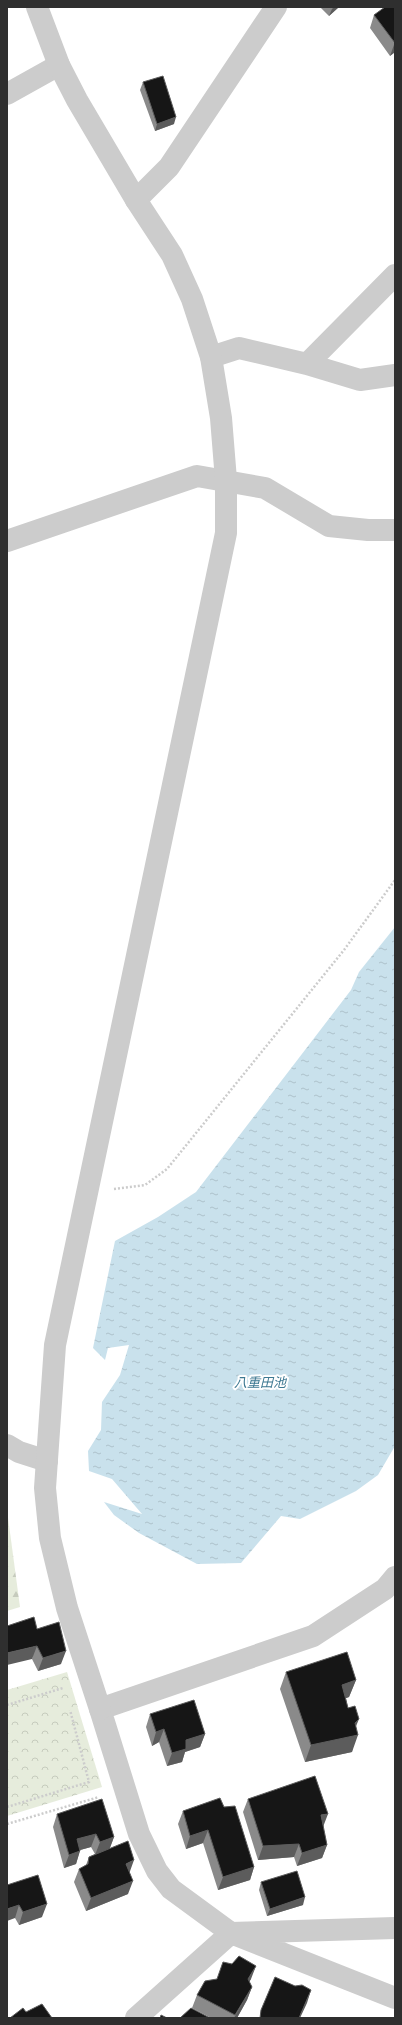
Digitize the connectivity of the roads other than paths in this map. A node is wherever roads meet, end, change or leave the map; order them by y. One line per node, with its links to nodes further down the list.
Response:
1 (37, 7): 3 (street)
2 (276, 7): 5 (street)
3 (59, 65): 4 (street); 5 (street)
4 (7, 94)
5 (136, 200): 7 (street)
6 (395, 275): 8 (street)
7 (211, 357): 8 (street); 10 (street)
8 (307, 364): 9 (street)
9 (395, 375)
10 (226, 480): 11 (street); 12 (street); 14 (street)
11 (395, 530)
12 (7, 541)
13 (7, 1444): 14 (street)
14 (47, 1461): 16 (street)
15 (395, 1577): 16 (street)
16 (100, 1708): 18 (street)
17 (395, 1928): 18 (street)
18 (231, 1933): 19 (street); 20 (street)
19 (395, 1998)
20 (136, 2018)

